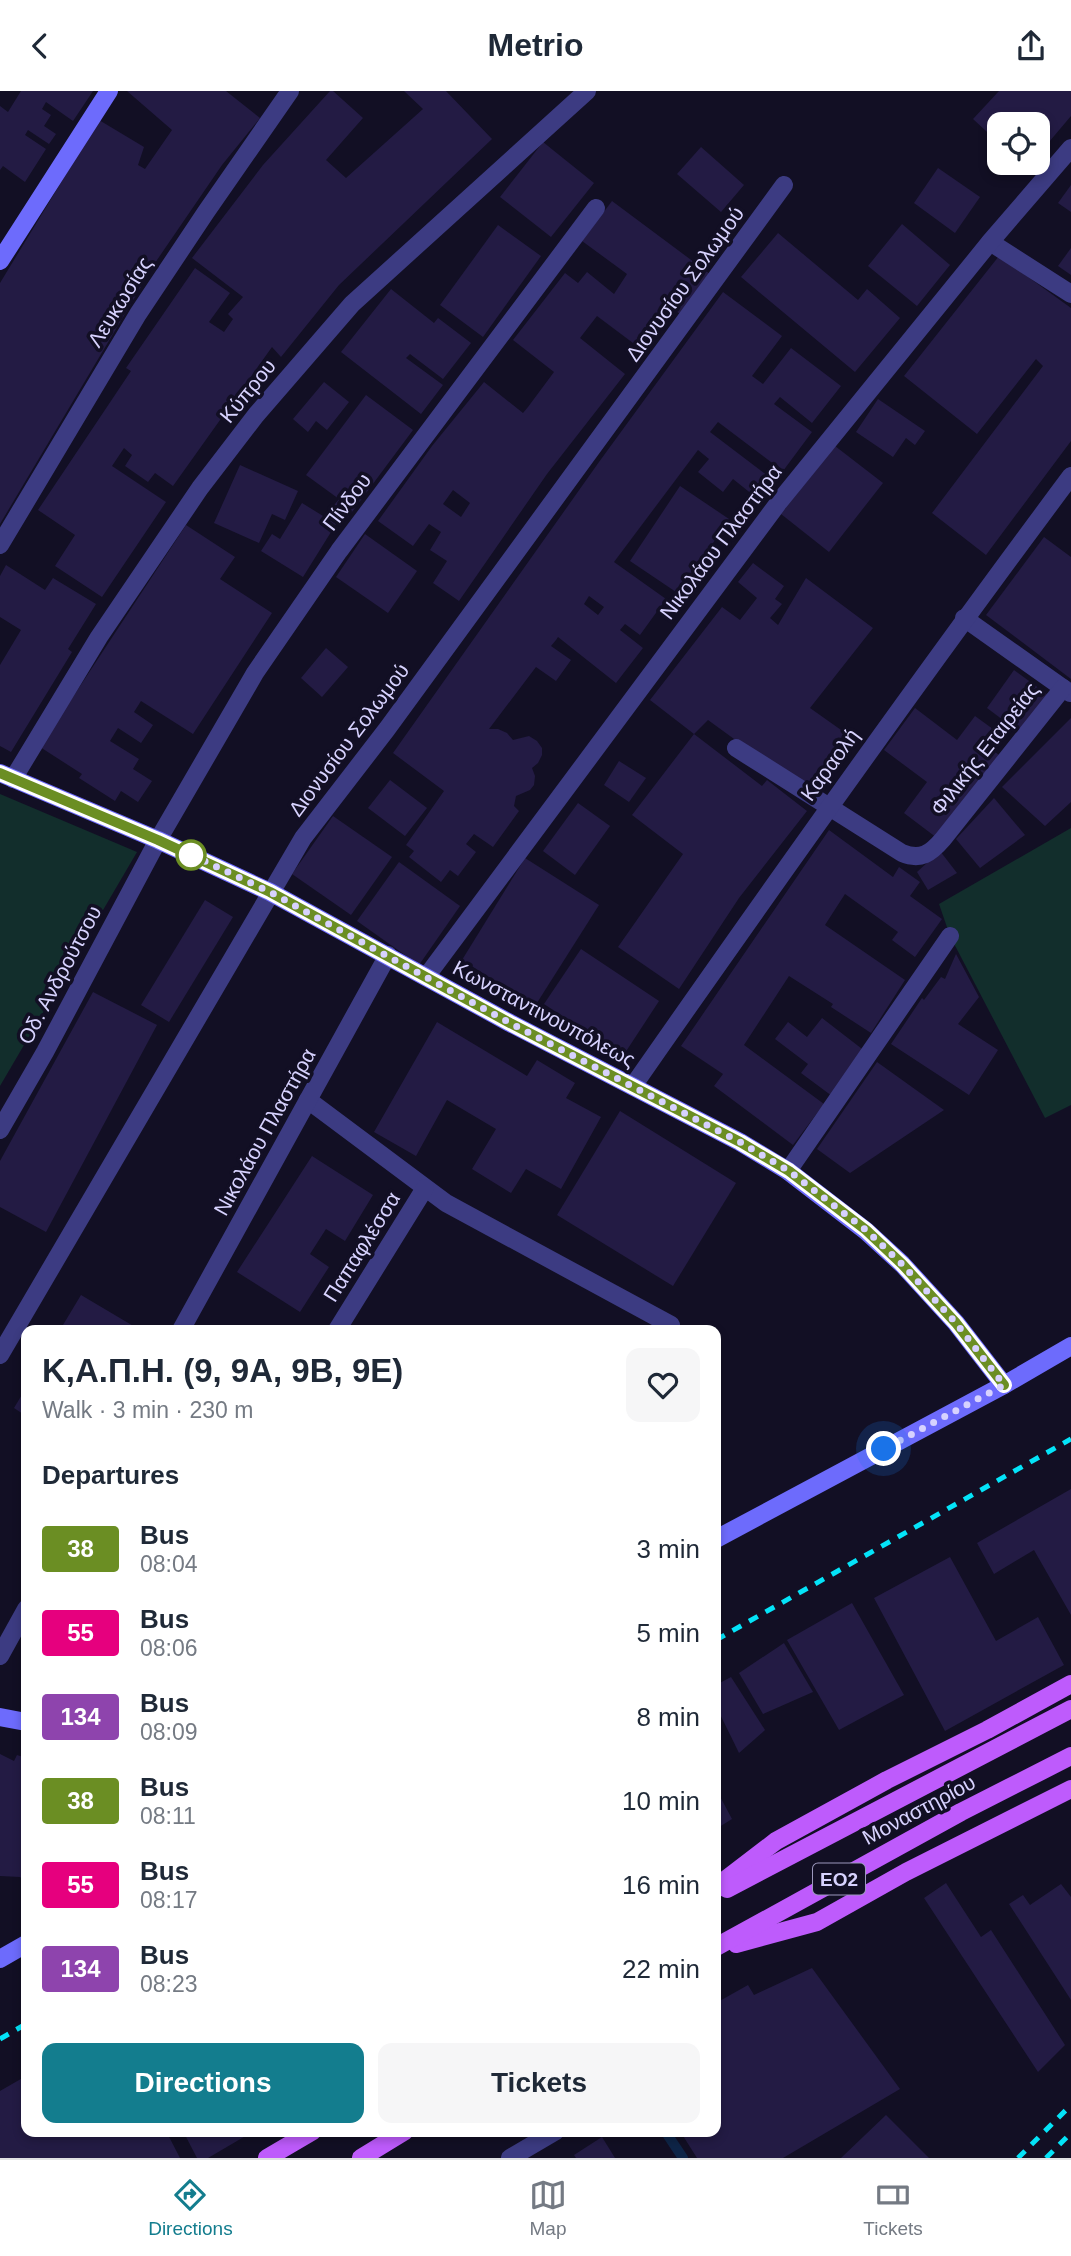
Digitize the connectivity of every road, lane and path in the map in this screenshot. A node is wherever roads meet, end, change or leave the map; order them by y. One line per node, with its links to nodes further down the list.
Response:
1 (109, 91): 8 (street)
2 (290, 91): 11 (street, Λευκωσίας)
3 (587, 91): 15 (street, Κύπρου)
4 (1071, 148): 7 (street, Νικολάου Πλαστήρα)
5 (784, 185): 18 (street, Διονυσίου Σολωμού)
6 (596, 208): 17 (street, Πίνδου)
7 (990, 241): 9 (street); 21 (street, Νικολάου Πλαστήρα)
8 (0, 261)
9 (1071, 294)
10 (1071, 477): 12 (street, Καραολή)
11 (0, 545)
12 (964, 618): 13 (street); 16 (street, Καραολή)
13 (1067, 691): 16 (street, Φιλικής Εταιρείας)
14 (736, 748): 16 (street, Φιλικής Εταιρείας)
15 (7, 776): 17 (street, Κωνσταντινουπόλεως)
16 (828, 807): 22 (street, Καραολή)
17 (158, 840): 18 (street, Κωνσταντινουπόλεως); 24 (street, Οδ. Ανδρούτσου)
18 (270, 892): 20 (street, Κωνσταντινουπόλεως); 31 (street, Διονυσίου Σολωμού)
19 (950, 936): 25 (street)
20 (388, 955): 21 (street, Κωνσταντινουπόλεως); 23 (street, Νικολάου Πλαστήρα)
21 (426, 977): 22 (street, Κωνσταντινουπόλεως)
22 (633, 1086): 25 (street, Κωνσταντινουπόλεως)
23 (308, 1100): 26 (street); 27 (street, Νικολάου Πλαστήρα)
24 (0, 1130)
25 (789, 1171): 32 (street, Κωνσταντινουπόλεως)
26 (425, 1188): 28 (street, Παπαφλέσσα); 29 (street)
27 (184, 1325)
28 (340, 1325)
29 (671, 1325)
30 (1071, 1346): 32 (street)
31 (0, 1355)
32 (1004, 1385): 33 (street)
33 (721, 1535)
34 (21, 1618): 35 (street)
35 (0, 1656)
36 (1071, 1684): 42 (main road)
37 (1071, 1709): 43 (main road, Μοναστηρίου / ΕΟ2)
38 (0, 1717): 39 (street)
39 (21, 1721)
40 (1071, 1756): 44 (main road, Μοναστηρίου / ΕΟ2)
41 (1071, 1789): 46 (main road)
42 (721, 1883)
43 (721, 1892)
44 (721, 1945)
45 (21, 1947): 47 (street)
46 (721, 1947)
47 (0, 1959)
48 (303, 2137): 51 (main road)
49 (395, 2137): 52 (main road)
50 (546, 2137): 53 (street)
51 (267, 2158)
52 (361, 2158)
53 (510, 2158)

